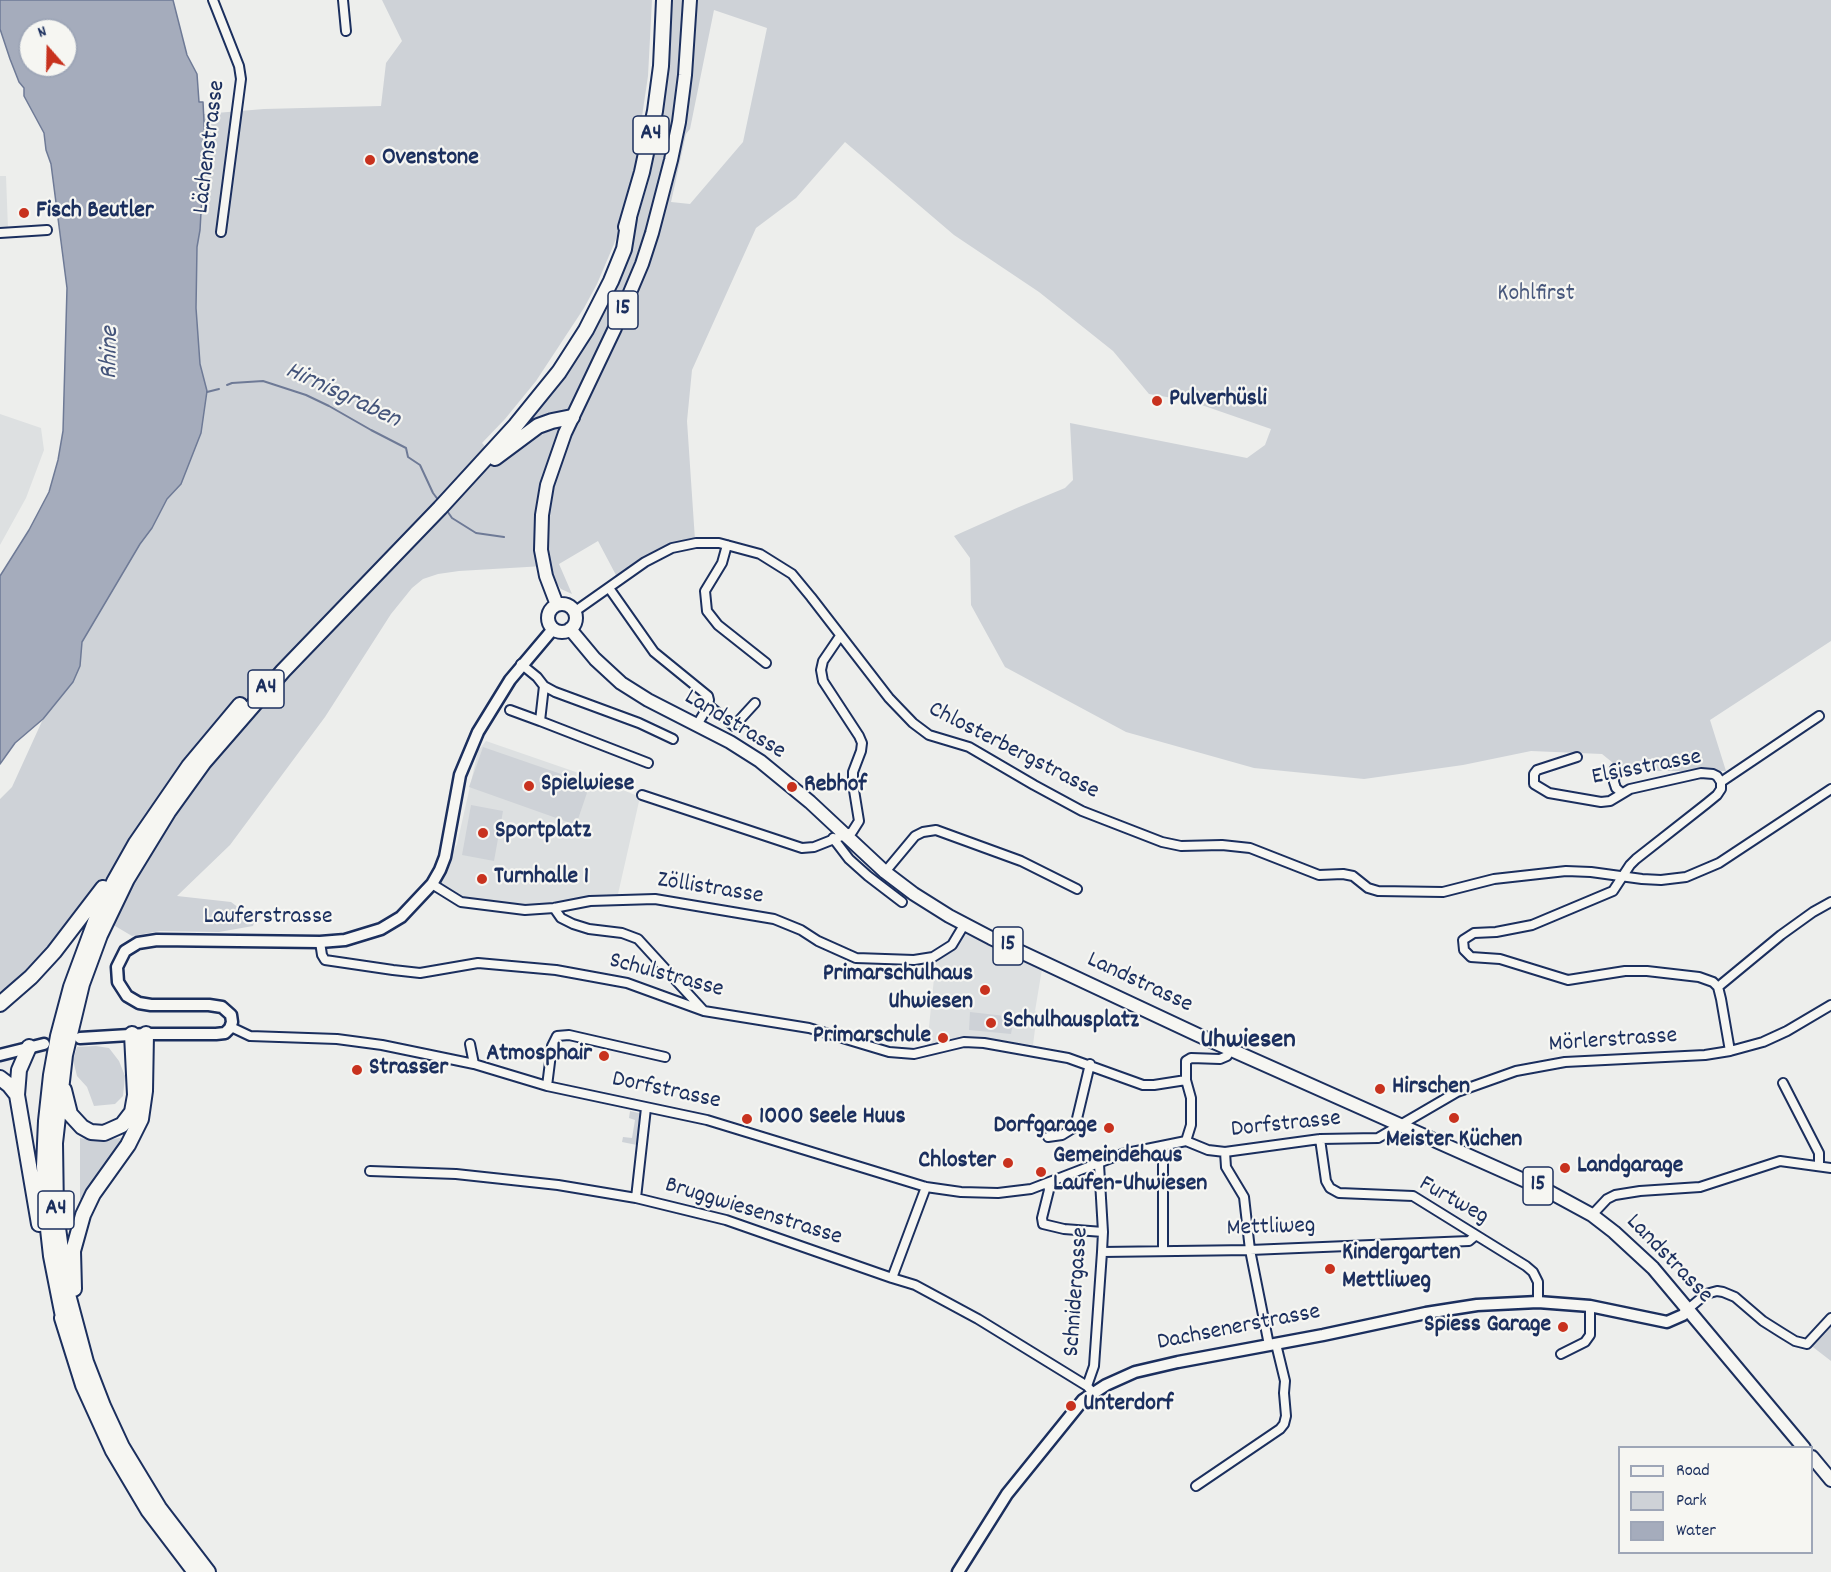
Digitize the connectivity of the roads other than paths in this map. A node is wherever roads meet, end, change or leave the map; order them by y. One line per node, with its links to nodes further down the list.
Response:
1 (213, 0): 7 (street, Lächenstrasse)
2 (343, 0): 5 (street)
3 (664, 0): 10 (highway, A4)
4 (690, 0): 9 (main road, 15)
5 (346, 31)
6 (47, 230): 8 (street)
7 (221, 232)
8 (0, 233)
9 (565, 418): 10 (highway); 14 (main road, 15)
10 (463, 480): 11 (highway, A4); 11 (highway, A4)
11 (419, 523): 37 (highway, A4); 60 (highway, A4)
12 (727, 544): 13 (street, Chlosterbergstrasse); 18 (street, Chlosterbergstrasse); 19 (street)
13 (609, 588): 15 (street, Chlosterbergstrasse); 23 (street)
14 (557, 605): 15 (main road); 16 (main road)
15 (574, 612): 17 (main road)
16 (553, 629): 17 (main road); 20 (street, Lauferstrasse)
17 (570, 629): 27 (main road, Landstrasse / 15)
18 (840, 636): 36 (street); 39 (street, Chlosterbergstrasse)
19 (766, 663)
20 (521, 664): 21 (street); 40 (street, Lauferstrasse)
21 (544, 686): 26 (street); 28 (street)
22 (754, 703): 23 (street)
23 (708, 705): 27 (street)
24 (510, 710): 26 (street)
25 (1819, 716): 32 (street)
26 (540, 721): 30 (street)
27 (697, 725): 36 (main road, Landstrasse / 15)
28 (673, 739)
29 (1577, 757): 34 (street, Elsisstrasse)
30 (648, 763)
31 (1615, 769): 34 (street)
32 (1720, 783): 34 (street, Elsisstrasse); 39 (street, Elsisstrasse)
33 (1831, 789): 39 (street, Chlosterbergstrasse)
34 (1622, 793)
35 (642, 795): 36 (street)
36 (838, 836): 38 (main road, Landstrasse / 15); 42 (street)
37 (136, 843): 48 (highway); 94 (highway, A4)
38 (885, 872): 41 (street); 45 (main road, Landstrasse / 15)
39 (1623, 877): 47 (street, Elsisstrasse)
40 (432, 884): 44 (street, Zöllistrasse); 46 (street, Lauferstrasse)
41 (1077, 889)
42 (902, 902)
43 (1831, 902): 47 (street)
44 (554, 909): 45 (street, Zöllistrasse); 50 (street)
45 (964, 925): 57 (main road, Landstrasse / 15)
46 (320, 942): 50 (street, Schulstrasse); 51 (street, Lauferstrasse)
47 (1718, 987): 58 (street)
48 (0, 1004)
49 (1831, 1005): 58 (street, Mörlerstrasse)
50 (704, 1011): 63 (street, Schulstrasse)
51 (231, 1027): 52 (street); 62 (street, Dorfstrasse)
52 (139, 1034): 53 (street); 60 (highway, A4); 97 (highway)
53 (80, 1038)
54 (44, 1044): 56 (street)
55 (470, 1044): 62 (street)
56 (29, 1047): 59 (street); 68 (highway)
57 (1231, 1049): 65 (street); 70 (main road, Landstrasse / 15)
58 (1731, 1051): 70 (street, Mörlerstrasse)
59 (0, 1055)
60 (65, 1055): 97 (highway, A4)
61 (665, 1057): 67 (street)
62 (474, 1064): 67 (street, Dorfstrasse)
63 (1090, 1064): 65 (street, Schulstrasse); 71 (street)
64 (0, 1078): 68 (highway)
65 (1186, 1080): 73 (street)
66 (1783, 1083): 77 (street)
67 (547, 1086): 69 (street, Dorfstrasse)
68 (18, 1095): 94 (highway)
69 (646, 1108): 81 (street, Dorfstrasse); 82 (street)
70 (1401, 1124): 72 (street, Dorfstrasse); 83 (main road, Landstrasse / 15)
71 (1048, 1137)
72 (1320, 1139): 75 (street, Dorfstrasse); 85 (street, Furtweg)
73 (1186, 1141): 74 (street, Dorfstrasse); 75 (street, Dorfstrasse)
74 (1163, 1147): 76 (street, Dorfstrasse); 87 (street)
75 (1225, 1152): 86 (street)
76 (1099, 1164): 80 (street, Dorfstrasse); 84 (street, Schnidergasse)
77 (1819, 1166): 78 (street); 83 (street)
78 (1831, 1168)
79 (370, 1171): 82 (street, Bruggwiesenstrasse)
80 (1048, 1184): 81 (street, Dorfstrasse); 84 (street)
81 (926, 1187): 89 (street)
82 (636, 1198): 89 (street, Bruggwiesenstrasse)
83 (1592, 1215): 92 (main road, Landstrasse / 15)
84 (1103, 1232): 88 (street, Schnidergasse)
85 (1475, 1236): 86 (street, Mettliweg); 90 (street, Furtweg)
86 (1250, 1250): 87 (street, Mettliweg); 95 (street)
87 (1163, 1251): 88 (street, Mettliweg)
88 (1102, 1252): 98 (street, Schnidergasse)
89 (892, 1278): 98 (street, Bruggwiesenstrasse)
90 (1538, 1302): 91 (street, Dachsenerstrasse); 95 (street, Dachsenerstrasse)
91 (1590, 1306): 92 (street, Dachsenerstrasse); 96 (street)
92 (1688, 1309): 93 (street); 99 (main road, Landstrasse / 15)
93 (1831, 1318)
94 (65, 1327): 103 (highway, A4)
95 (1272, 1344): 98 (street, Dachsenerstrasse); 102 (street)
96 (1561, 1354)
97 (86, 1362): 104 (highway, A4)
98 (1090, 1390): 105 (street, Dachsenerstrasse)
99 (1802, 1446)
100 (1813, 1457): 101 (main road)
101 (1831, 1480)
102 (1196, 1486)
103 (195, 1572)
104 (208, 1572)
105 (958, 1572)

